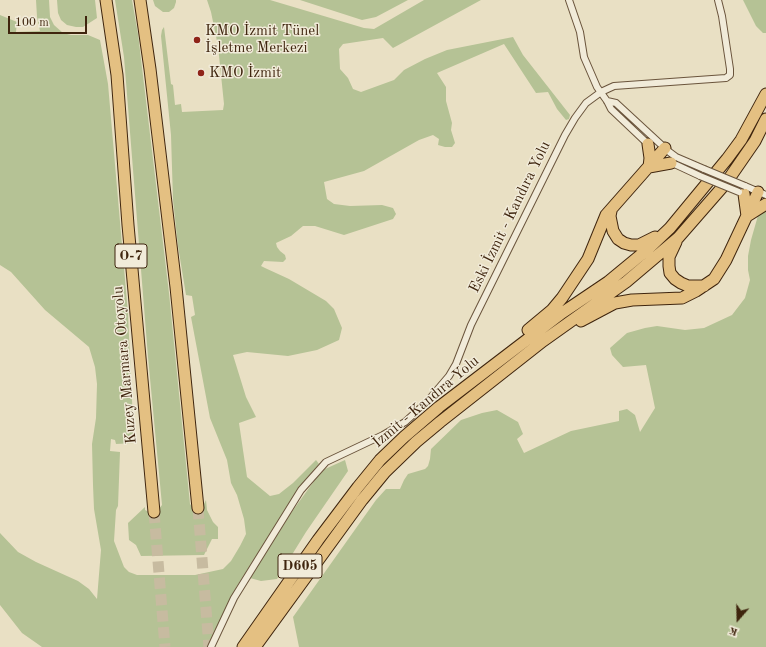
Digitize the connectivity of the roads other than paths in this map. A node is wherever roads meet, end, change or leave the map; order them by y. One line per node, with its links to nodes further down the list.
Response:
1 (106, 0): 23 (highway, Kuzey Marmara Otoyolu / O-7)
2 (140, 0): 22 (highway)
3 (569, 0): 5 (street)
4 (718, 0): 5 (street, Eski İzmit - Kandıra Yolu)
5 (601, 92): 7 (street); 24 (street, Eski İzmit - Kandıra Yolu)
6 (766, 94): 17 (highway)
7 (608, 101): 9 (street); 10 (street)
8 (766, 119): 18 (highway)
9 (648, 144): 10 (street); 12 (highway)
10 (662, 151): 11 (street); 12 (highway); 13 (street, bridge)
11 (671, 163): 12 (highway); 13 (street, bridge)
12 (649, 167): 15 (highway)
13 (743, 191): 14 (street); 16 (highway)
14 (762, 198): 16 (highway)
15 (612, 208): 17 (highway); 21 (highway)
16 (747, 216): 19 (highway)
17 (670, 228): 21 (highway)
18 (678, 238): 19 (highway); 20 (highway)
19 (706, 285): 20 (highway)
20 (543, 340): 26 (highway)
21 (504, 357): 25 (highway, İzmit - Kandıra Yolu / D605)
22 (198, 508)
23 (154, 512)
24 (211, 647)
25 (243, 647)
26 (256, 647)

